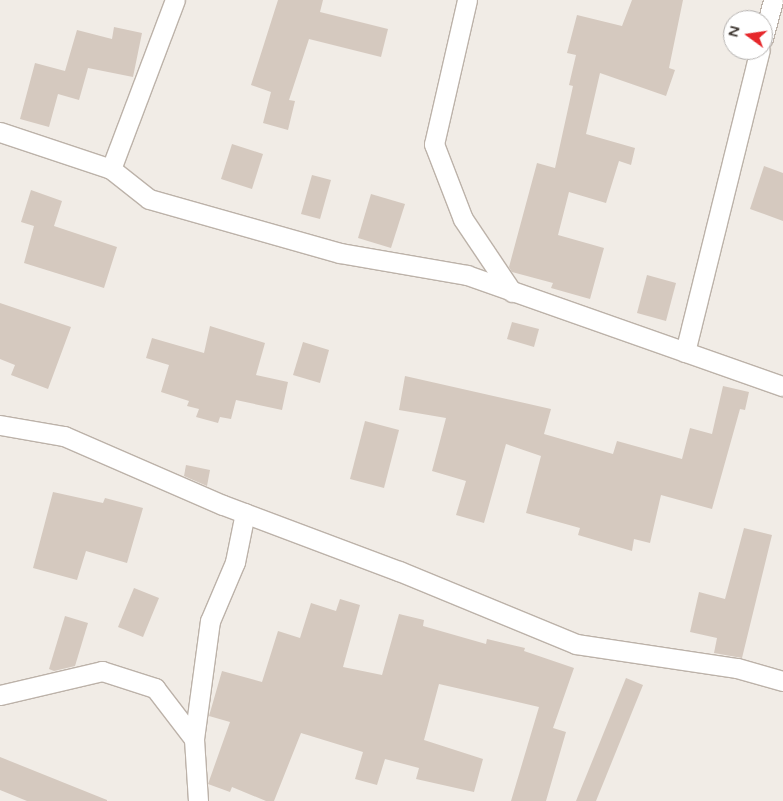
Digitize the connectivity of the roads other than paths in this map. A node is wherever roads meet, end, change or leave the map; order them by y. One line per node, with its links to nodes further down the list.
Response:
1 (175, 0): 5 (street)
2 (468, 0): 6 (street)
3 (758, 60): 7 (street)
4 (0, 132): 5 (street)
5 (111, 169): 6 (street)
6 (512, 292): 7 (street)
7 (685, 352): 8 (street)
8 (783, 386)
9 (0, 425): 10 (street)
10 (245, 513): 11 (street); 13 (street)
11 (783, 681)
12 (0, 695): 13 (street)
13 (194, 739): 14 (street)
14 (198, 801)

